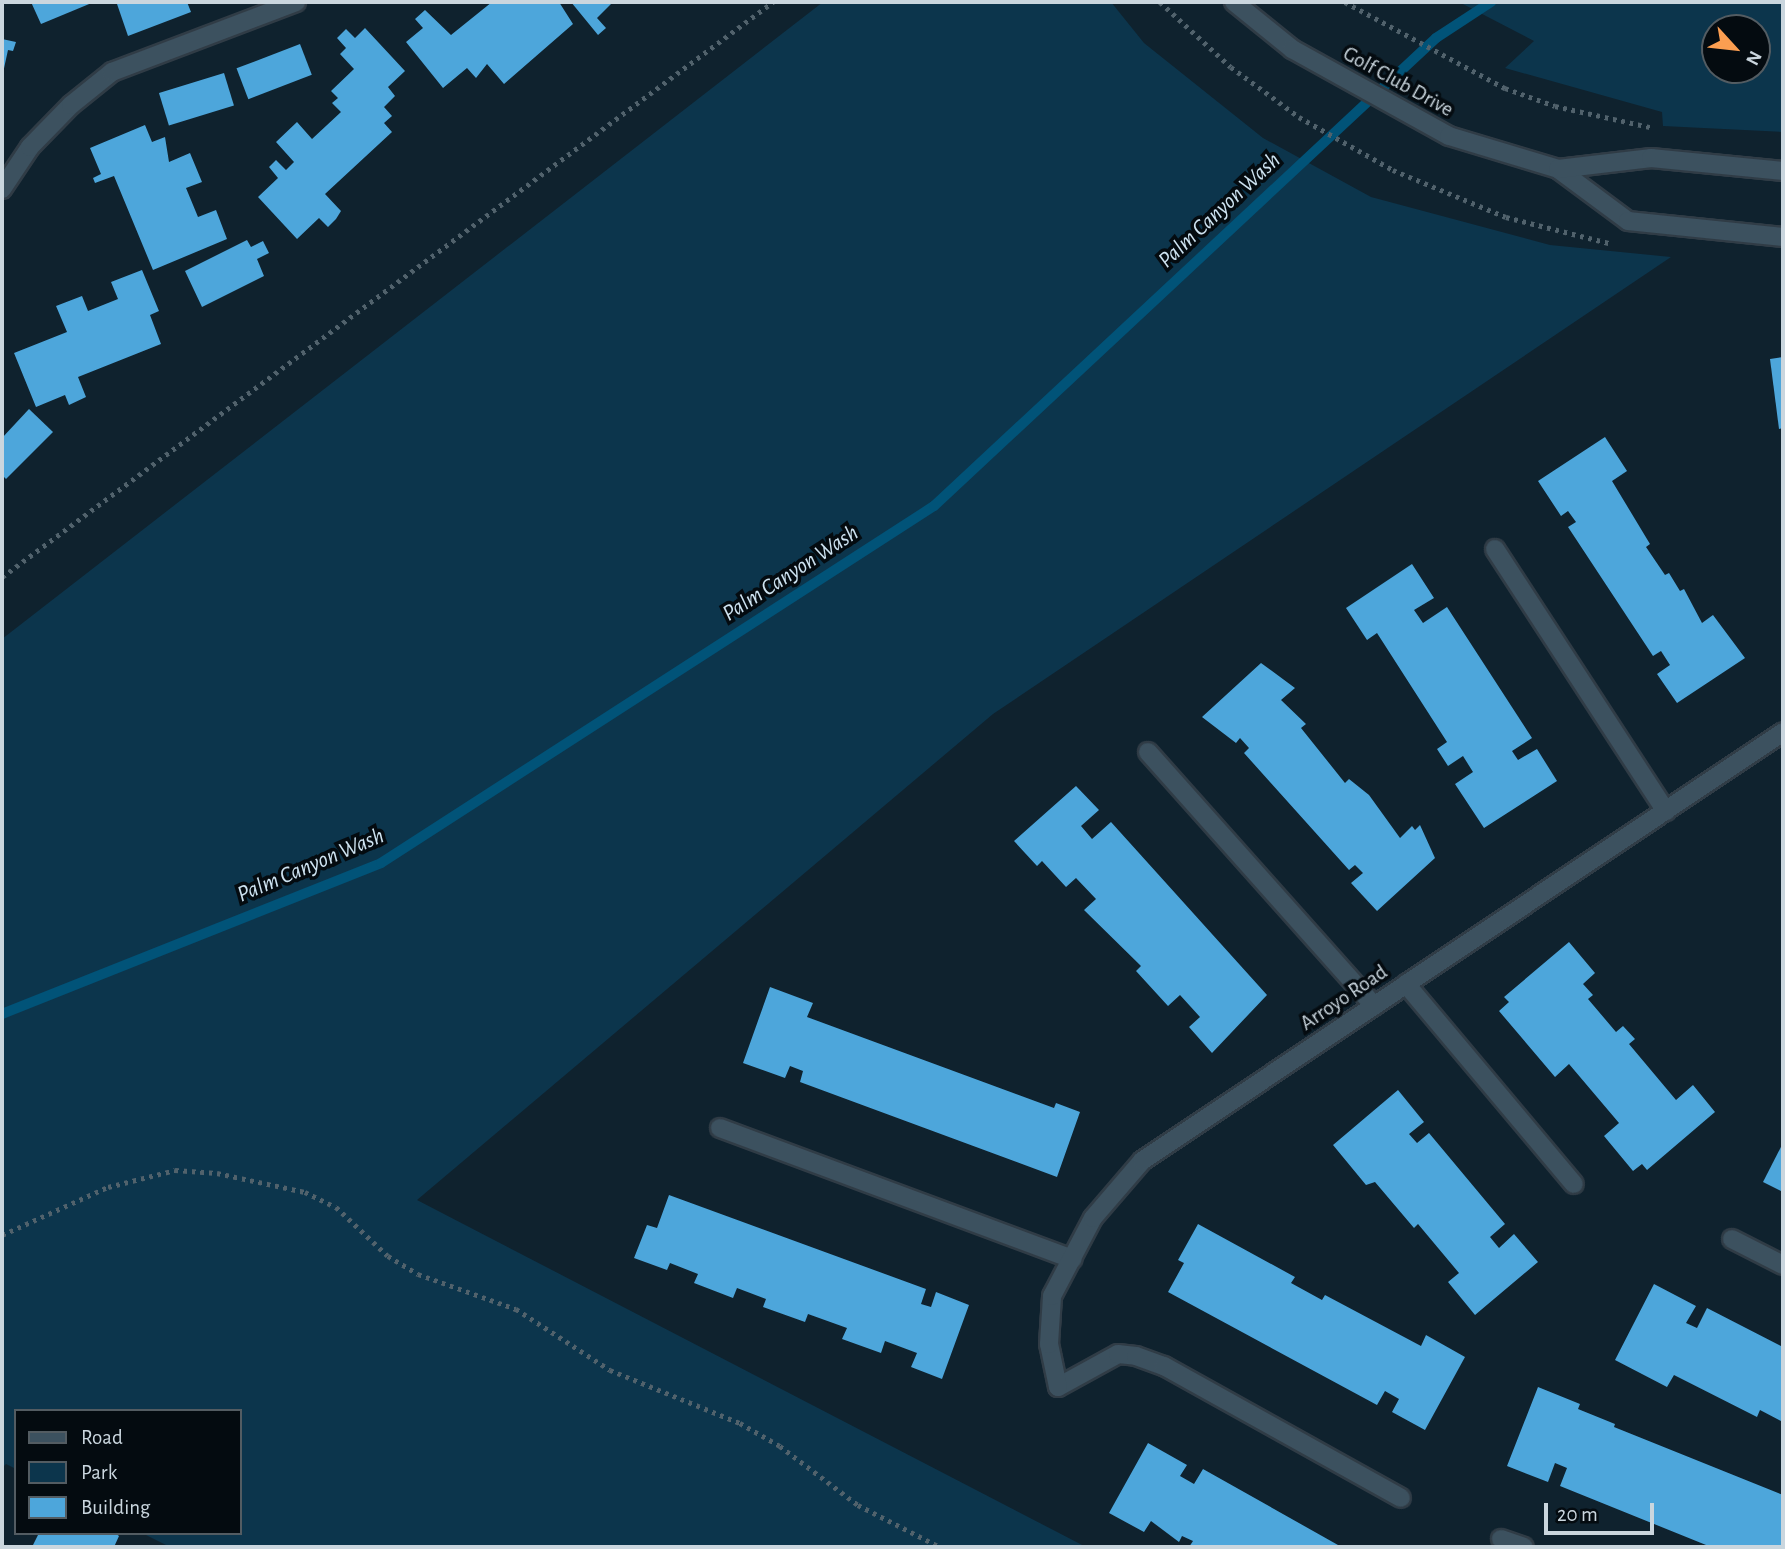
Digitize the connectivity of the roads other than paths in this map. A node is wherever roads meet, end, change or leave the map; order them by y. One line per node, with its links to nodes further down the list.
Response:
1 (296, 2): 5 (street)
2 (1234, 2): 3 (street, Golf Club Drive)
3 (1558, 169): 4 (street, Golf Club Drive); 6 (street, Golf Club Drive)
4 (1783, 171)
5 (2, 189)
6 (1783, 237)
7 (1495, 549): 10 (street)
8 (1783, 732): 10 (street, Arroyo Road)
9 (1148, 752): 12 (street)
10 (1666, 811): 11 (street, Arroyo Road)
11 (1406, 984): 12 (street, Arroyo Road); 14 (street)
12 (1374, 1006): 16 (street, Arroyo Road)
13 (720, 1128): 16 (street)
14 (1574, 1184)
15 (1732, 1239): 17 (street)
16 (1072, 1259): 18 (street, Arroyo Road)
17 (1783, 1265)
18 (1401, 1498)
19 (1501, 1539): 20 (street)
20 (1524, 1547)

